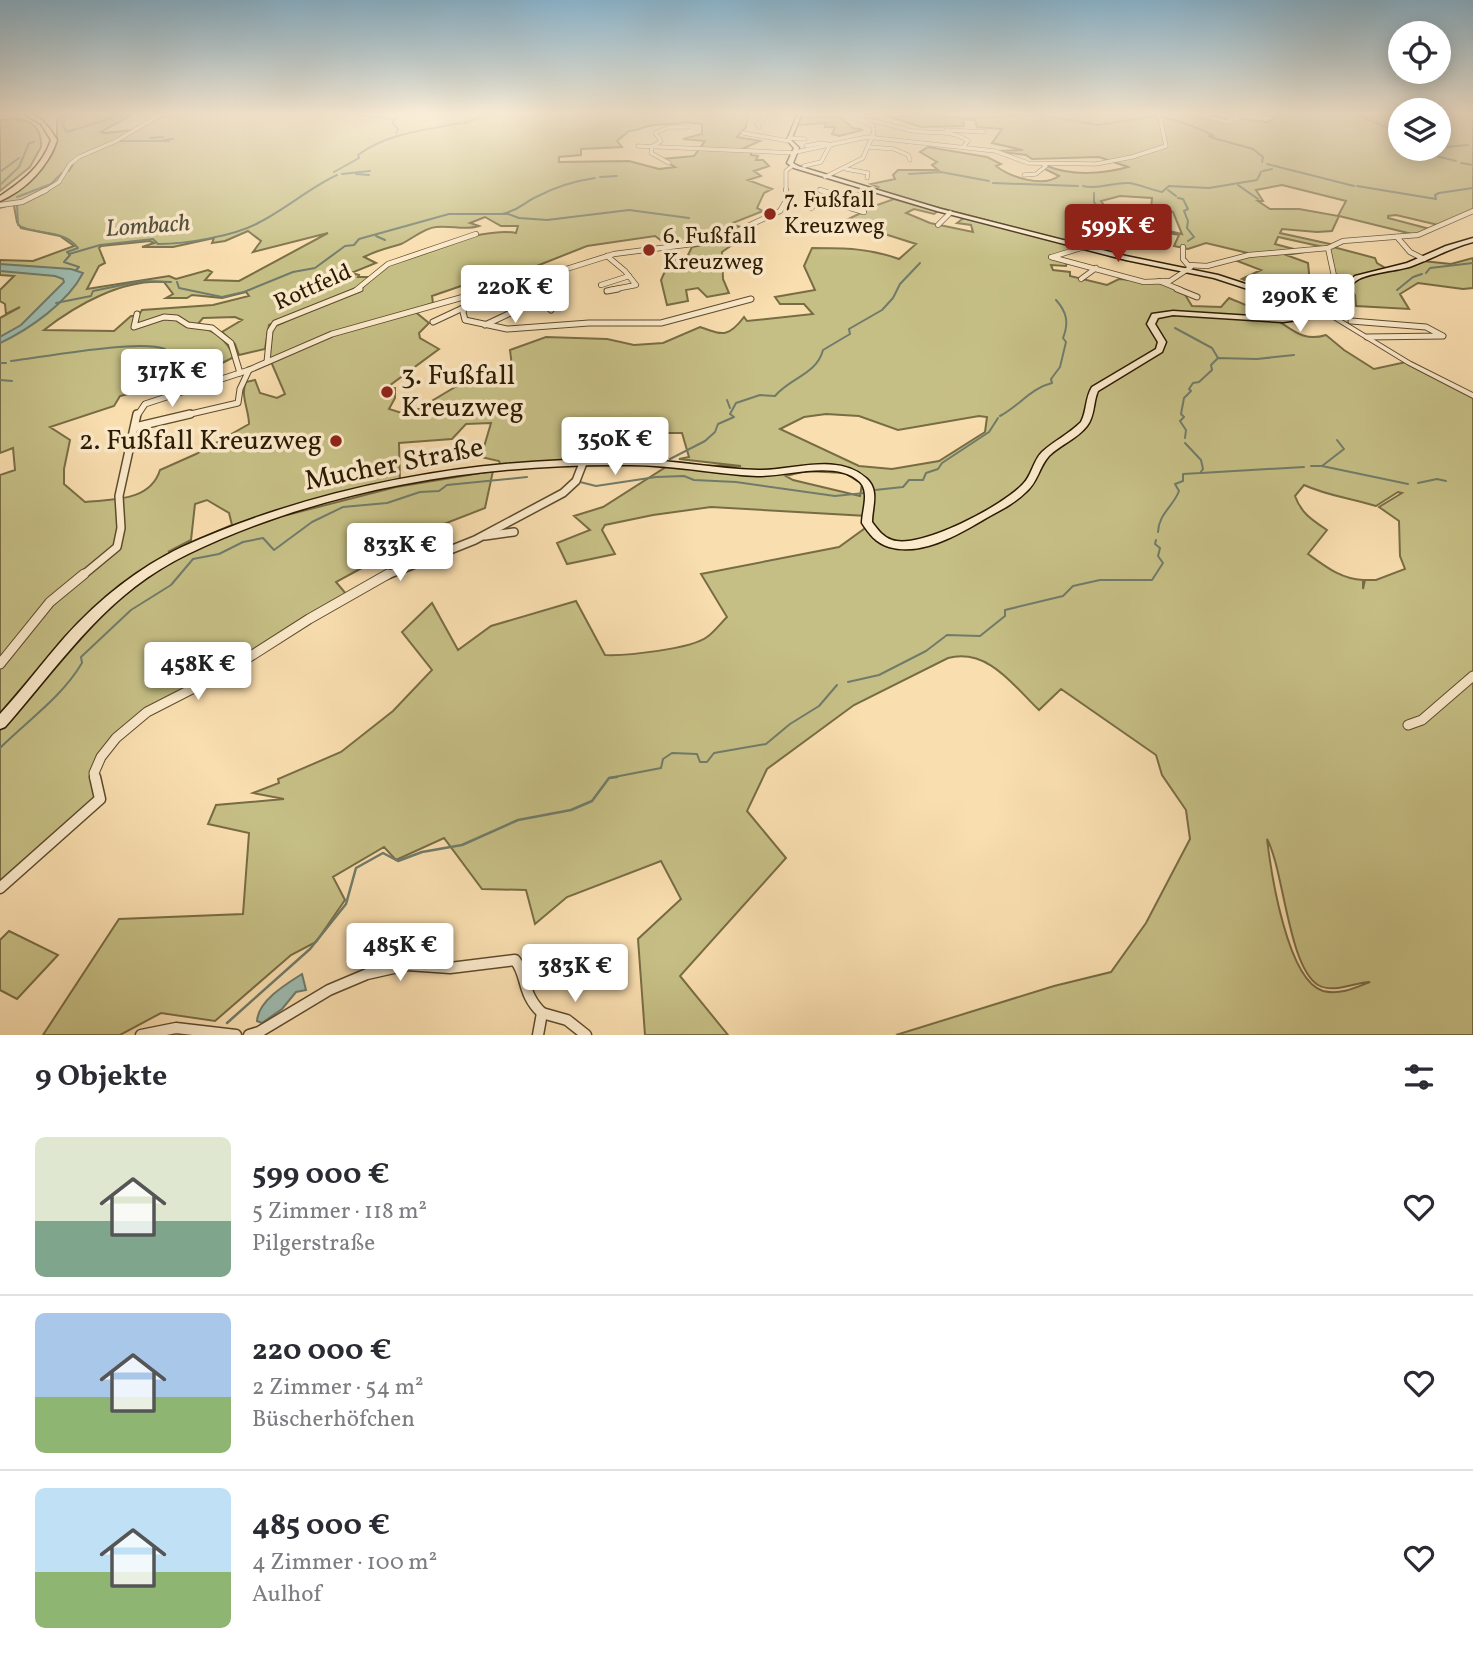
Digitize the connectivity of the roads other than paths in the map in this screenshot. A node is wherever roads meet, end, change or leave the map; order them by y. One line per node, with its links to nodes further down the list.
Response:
1 (39, 161): 20 (highway)
2 (45, 161): 20 (highway)
3 (73, 161): 20 (street)
4 (666, 161): 10 (street)
5 (790, 161): 12 (main road)
6 (821, 161): 13 (street)
7 (858, 161): 14 (street)
8 (1020, 161): 11 (street)
9 (1116, 161): 11 (street)
10 (669, 163)
11 (1043, 164): 15 (street)
12 (792, 166): 16 (main road); 34 (street)
13 (804, 166)
14 (845, 169): 16 (street); 17 (street)
15 (1024, 175)
16 (825, 177): 19 (main road)
17 (867, 178)
18 (820, 190): 21 (street)
19 (870, 191): 21 (street); 26 (main road)
20 (0, 199)
21 (848, 199): 22 (street)
22 (836, 204): 23 (street); 25 (street)
23 (811, 208)
24 (1473, 211): 29 (street)
25 (864, 212)
26 (950, 213): 27 (street); 31 (main road)
27 (938, 225)
28 (476, 234): 59 (street, Rottfeld)
29 (1397, 237): 33 (street); 35 (street)
30 (1473, 240): 35 (main road)
31 (1084, 247): 36 (street); 37 (main road)
32 (1183, 247): 37 (street)
33 (1328, 248): 37 (street); 39 (street)
34 (607, 256): 38 (street); 40 (street)
35 (1424, 259): 43 (main road)
36 (1096, 268): 41 (street); 42 (street)
37 (1190, 268): 42 (street); 53 (main road)
38 (628, 276): 44 (street); 46 (street)
39 (1334, 276): 43 (street); 45 (street)
40 (541, 277): 47 (street); 48 (street)
41 (1081, 279)
42 (1158, 281): 49 (street)
43 (1351, 281): 53 (main road)
44 (601, 285)
45 (1333, 287)
46 (607, 291)
47 (469, 294): 51 (street); 59 (street)
48 (560, 295)
49 (1197, 297)
50 (751, 299): 57 (street)
51 (465, 307): 56 (street); 57 (street)
52 (551, 310): 57 (street)
53 (1326, 313): 58 (street); 64 (main road, Mucher Straße)
54 (137, 314): 61 (street)
55 (1351, 321): 58 (street)
56 (433, 322)
57 (485, 326)
58 (1367, 337): 62 (street)
59 (267, 362): 60 (street)
60 (249, 370): 61 (street); 63 (street)
61 (240, 373): 63 (street)
62 (1473, 396)
63 (135, 427): 67 (street)
64 (583, 463): 66 (street); 69 (main road, Mucher Straße)
65 (514, 533): 66 (street)
66 (484, 536): 71 (street)
67 (0, 664)
68 (1473, 676): 70 (street)
69 (0, 723)
70 (1408, 725)
71 (0, 888)
72 (542, 1013): 75 (street); 76 (street); 77 (street)
73 (141, 1035): 74 (street)
74 (236, 1035)
75 (250, 1035)
76 (538, 1035)
77 (586, 1035)

